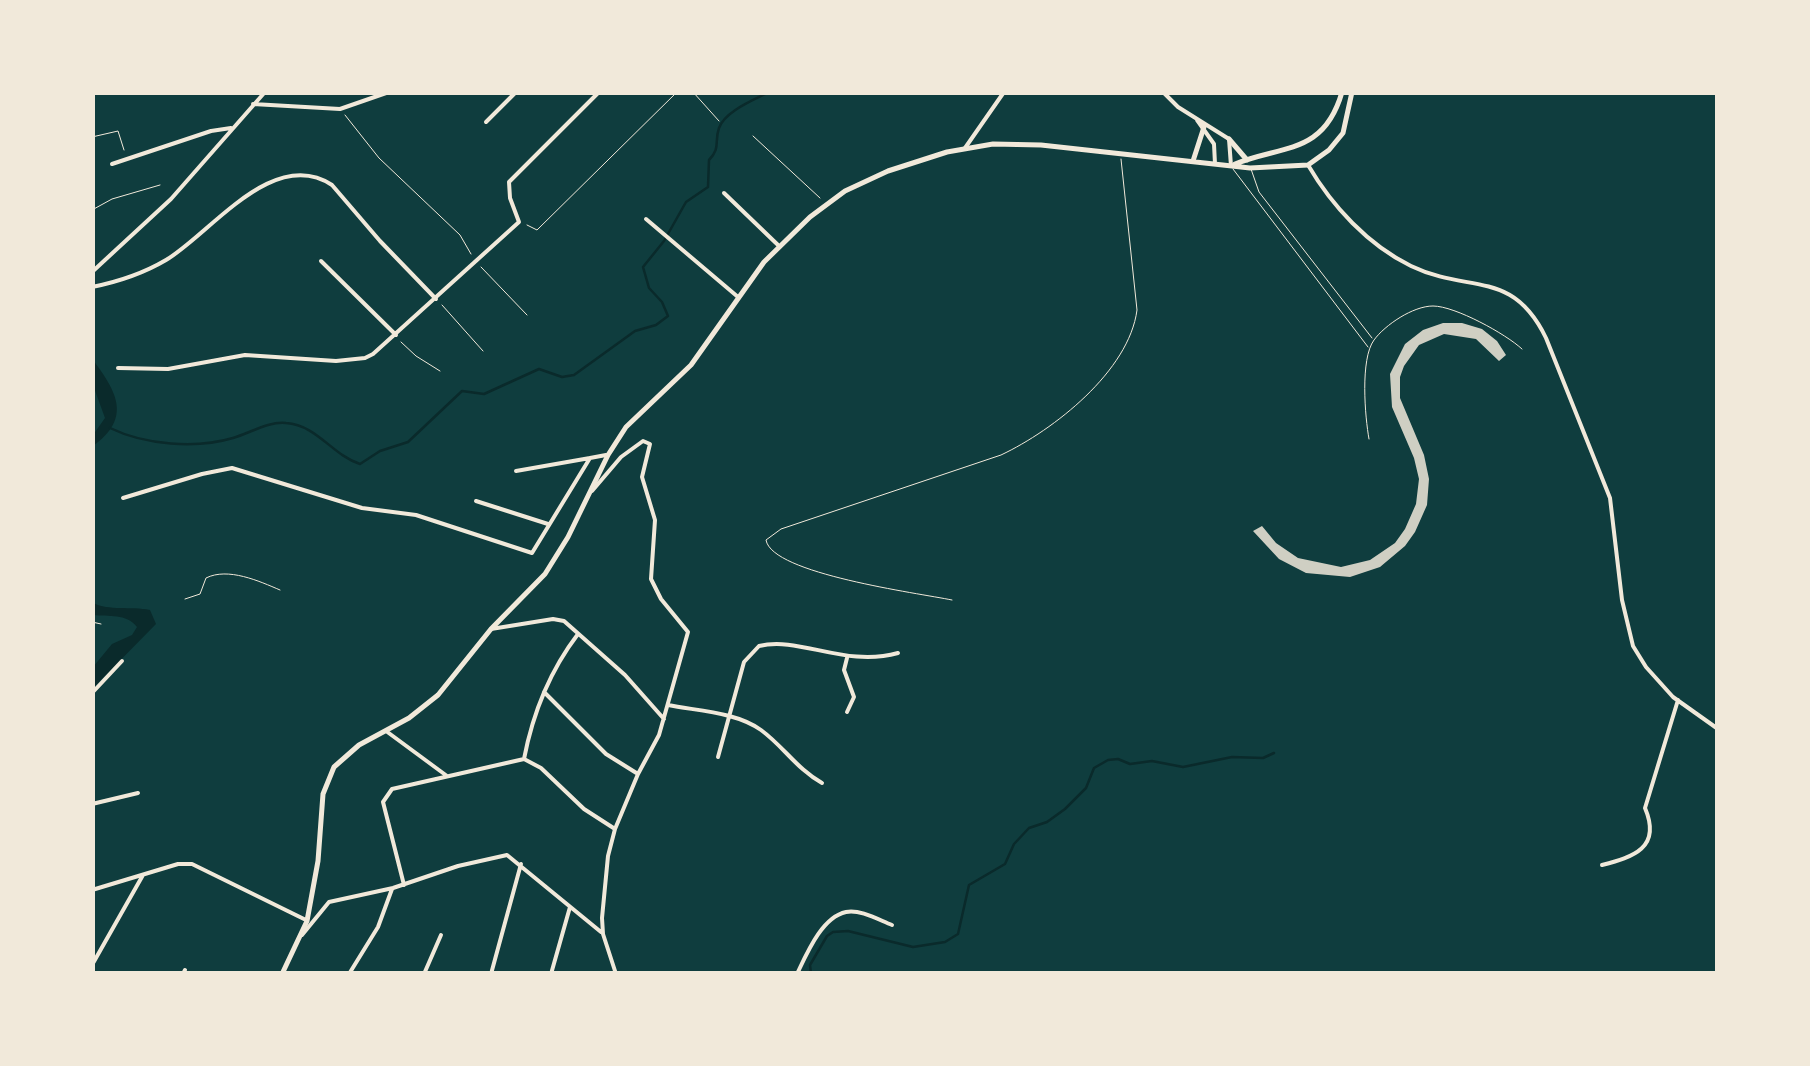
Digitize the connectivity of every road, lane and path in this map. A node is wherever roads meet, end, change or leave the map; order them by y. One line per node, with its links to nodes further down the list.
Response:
1 (264, 92): 11 (street)
2 (389, 92): 12 (street)
3 (516, 92): 15 (street)
4 (599, 92): 36 (street)
5 (677, 92): 36 (path)
6 (693, 92): 14 (path)
7 (1004, 92): 21 (street)
8 (1163, 92): 13 (street)
9 (1342, 92): 24 (main road)
10 (1352, 92): 28 (main road)
11 (254, 104): 12 (street); 17 (street)
12 (340, 109): 39 (path)
13 (1192, 116): 16 (street); 20 (street)
14 (719, 121)
15 (486, 122)
16 (1204, 127): 25 (main road); 27 (street)
17 (231, 128): 23 (street); 40 (street)
18 (753, 136): 33 (path)
19 (92, 137): 23 (path)
20 (1228, 138): 24 (main road); 29 (street)
21 (966, 148): 22 (main road); 33 (main road)
22 (1120, 154): 25 (main road); 62 (lane)
23 (126, 159): 26 (street)
24 (1247, 160): 29 (main road)
25 (1193, 162): 27 (main road)
26 (112, 164)
27 (1215, 164): 29 (main road)
28 (1308, 165): 30 (main road); 72 (street)
29 (1231, 166): 30 (main road); 47 (lane)
30 (1250, 168): 46 (lane)
31 (160, 184): 34 (path)
32 (724, 193): 37 (street)
33 (824, 206): 37 (main road)
34 (92, 210)
35 (646, 220): 42 (street)
36 (519, 222): 39 (street)
37 (778, 245): 42 (main road)
38 (321, 261): 45 (street)
39 (476, 263): 43 (street); 44 (path)
40 (92, 272)
41 (92, 287): 43 (street)
42 (738, 297): 53 (main road)
43 (436, 299): 45 (street); 49 (path)
44 (527, 315)
45 (396, 335): 50 (street); 51 (path)
46 (1374, 341): 47 (lane); 48 (lane)
47 (1370, 349): 52 (lane)
48 (1522, 350)
49 (483, 351)
50 (118, 368)
51 (440, 371)
52 (1369, 439)
53 (608, 455): 54 (street); 57 (main road)
54 (590, 458): 55 (street); 59 (street)
55 (516, 471)
56 (123, 498): 59 (street)
57 (585, 499): 65 (main road); 73 (street)
58 (476, 501): 59 (street)
59 (548, 524)
60 (280, 590): 61 (path)
61 (185, 598)
62 (952, 600)
63 (92, 622): 64 (path)
64 (101, 624)
65 (490, 629): 66 (street); 78 (main road)
66 (578, 634): 71 (street); 76 (street)
67 (898, 653): 68 (street)
68 (847, 658): 74 (street); 75 (street)
69 (122, 661): 70 (street)
70 (92, 692)
71 (543, 692): 80 (street); 81 (street)
72 (1678, 700): 77 (street); 88 (street)
73 (668, 705): 75 (street); 76 (street)
74 (848, 712)
75 (728, 716): 79 (street); 83 (street)
76 (664, 719): 81 (street)
77 (1718, 729)
78 (386, 731): 82 (street); 94 (main road)
79 (718, 757)
80 (524, 759): 82 (street); 86 (street)
81 (638, 774): 86 (street)
82 (447, 776): 90 (street)
83 (822, 783)
84 (138, 793): 85 (street)
85 (92, 804)
86 (615, 829): 96 (street)
87 (521, 864): 90 (street); 93 (street); 103 (street)
88 (1602, 864)
89 (143, 874): 92 (street); 94 (street); 99 (street)
90 (404, 885): 91 (street)
91 (393, 888): 97 (street); 101 (street)
92 (92, 890)
93 (570, 907): 96 (street); 104 (street)
94 (307, 921): 97 (main road)
95 (892, 925): 106 (street)
96 (603, 934): 105 (street)
97 (302, 935): 100 (main road)
98 (441, 935): 102 (street)
99 (92, 965)
100 (282, 974)
101 (349, 974)
102 (424, 974)
103 (492, 974)
104 (551, 974)
105 (616, 974)
106 (798, 974)

